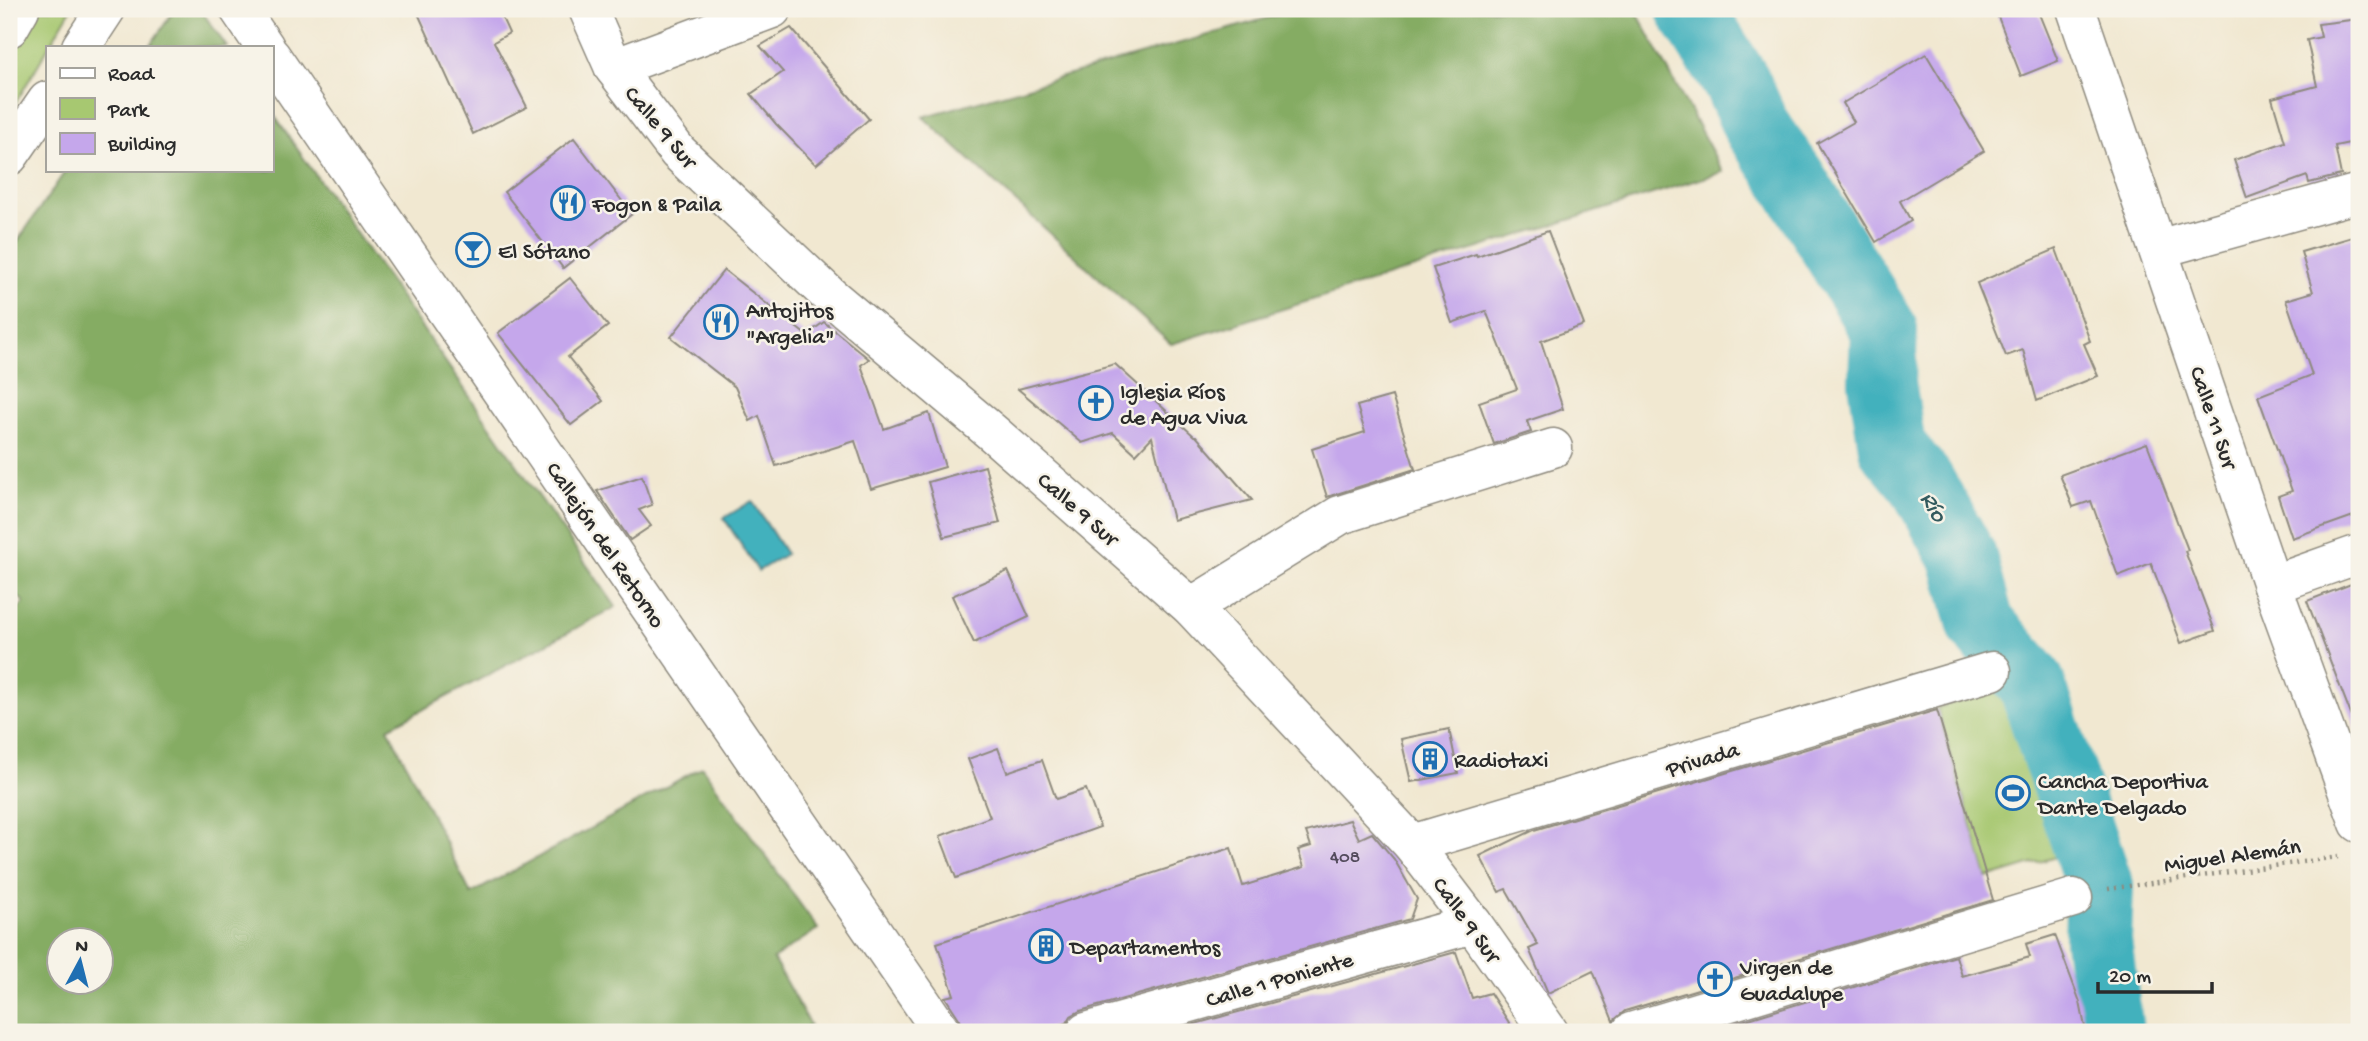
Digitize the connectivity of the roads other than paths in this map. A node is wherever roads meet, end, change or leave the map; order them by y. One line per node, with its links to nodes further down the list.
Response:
1 (20, 9): 7 (street)
2 (106, 9): 8 (street)
3 (239, 9): 9 (street)
4 (588, 9): 11 (street, Calle 9 Sur)
5 (772, 9): 11 (street)
6 (2076, 9): 15 (street, Calle 11 Sur)
7 (9, 28)
8 (82, 46)
9 (264, 46)
10 (273, 59): 25 (street, Callejón del Retorno)
11 (614, 68): 19 (street, Calle 9 Sur)
12 (46, 102): 13 (street)
13 (9, 156)
14 (2359, 193): 15 (street)
15 (2158, 248): 18 (street, Calle 11 Sur)
16 (1553, 447): 19 (street)
17 (2359, 554): 18 (street)
18 (2272, 586): 21 (street, Calle 11 Sur)
19 (1191, 607): 22 (street, Calle 9 Sur)
20 (1992, 671): 22 (street, Privada)
21 (2352, 839)
22 (1412, 844): 24 (street, Calle 9 Sur)
23 (2073, 898): 28 (street)
24 (1473, 924): 26 (street, Calle 1 Poniente); 27 (street, Calle 9 Sur)
25 (942, 1032)
26 (1086, 1032)
27 (1549, 1032)
28 (1631, 1032)

